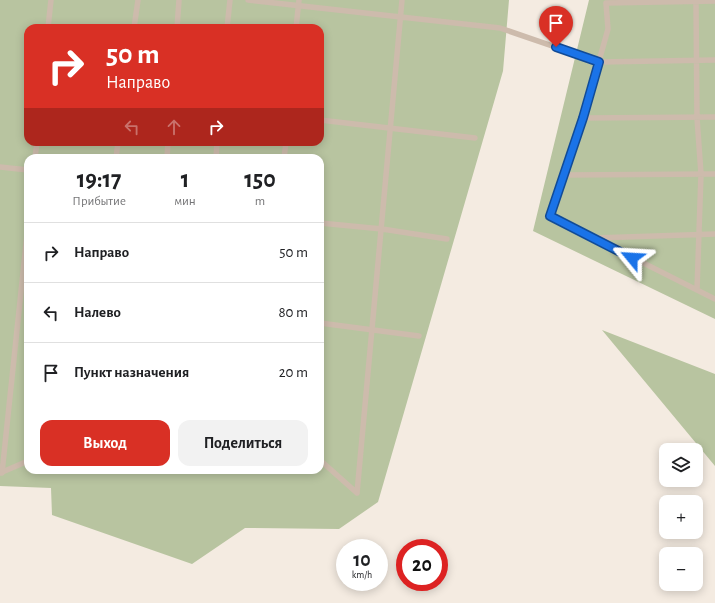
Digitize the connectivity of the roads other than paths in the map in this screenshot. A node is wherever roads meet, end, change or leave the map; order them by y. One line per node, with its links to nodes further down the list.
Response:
1 (51, 0): 11 (lane)
2 (138, 0): 12 (lane)
3 (179, 0): 13 (lane)
4 (230, 0): 14 (lane)
5 (248, 0): 8 (lane)
6 (402, 0): 10 (lane)
7 (715, 1): 9 (lane)
8 (299, 2): 10 (lane); 15 (lane)
9 (696, 2): 17 (lane); 18 (lane)
10 (401, 17): 18 (lane); 23 (lane)
11 (48, 24)
12 (135, 24)
13 (177, 24)
14 (227, 24)
15 (296, 24)
16 (715, 60): 17 (lane)
17 (696, 61): 18 (lane); 21 (lane)
18 (599, 62): 20 (lane)
19 (715, 117): 21 (lane)
20 (583, 118): 21 (lane); 29 (lane)
21 (697, 118): 27 (lane)
22 (324, 121): 23 (lane)
23 (391, 129): 24 (lane); 31 (lane)
24 (475, 138)
25 (0, 167): 26 (lane)
26 (24, 170)
27 (701, 174): 28 (lane); 29 (lane); 32 (lane)
28 (715, 174)
29 (564, 175): 34 (lane)
30 (324, 223): 31 (lane)
31 (382, 229): 35 (lane); 42 (lane)
32 (700, 234): 33 (lane); 34 (lane); 37 (lane)
33 (715, 234)
34 (594, 238): 37 (lane)
35 (447, 239)
36 (24, 262): 46 (lane)
37 (698, 290): 39 (lane)
38 (715, 295): 39 (lane)
39 (708, 296): 40 (lane)
40 (715, 300)
41 (324, 324): 42 (lane)
42 (372, 330): 43 (lane); 45 (lane)
43 (419, 336)
44 (24, 463): 46 (lane)
45 (324, 464)
46 (1, 473)

